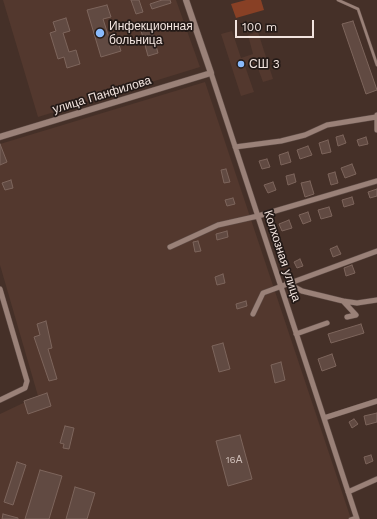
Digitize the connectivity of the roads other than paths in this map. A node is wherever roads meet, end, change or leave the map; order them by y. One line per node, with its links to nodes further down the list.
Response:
1 (186, 0): 4 (street, Колхозная улица)
2 (338, 0): 3 (lane)
3 (377, 65)
4 (211, 73): 7 (street, улица Панфилова); 8 (street, Колхозная улица)
5 (376, 116): 6 (street); 8 (street)
6 (377, 130)
7 (0, 138)
8 (235, 147): 10 (street, Колхозная улица)
9 (377, 181): 10 (street)
10 (258, 216): 11 (street); 14 (street, Колхозная улица)
11 (170, 247)
12 (377, 251): 13 (street)
13 (287, 283): 14 (street); 17 (street)
14 (280, 286): 18 (street); 21 (street, Колхозная улица)
15 (0, 290): 22 (street)
16 (377, 300): 17 (street)
17 (343, 301): 19 (street)
18 (253, 314)
19 (347, 317)
20 (327, 323): 21 (street)
21 (296, 334): 24 (street, Колхозная улица)
22 (0, 400)
23 (377, 401): 24 (street)
24 (324, 418): 26 (street, Колхозная улица)
25 (377, 479): 26 (street)
26 (348, 492): 27 (street, Колхозная улица)
27 (357, 518): 28 (lane)
28 (350, 519)

